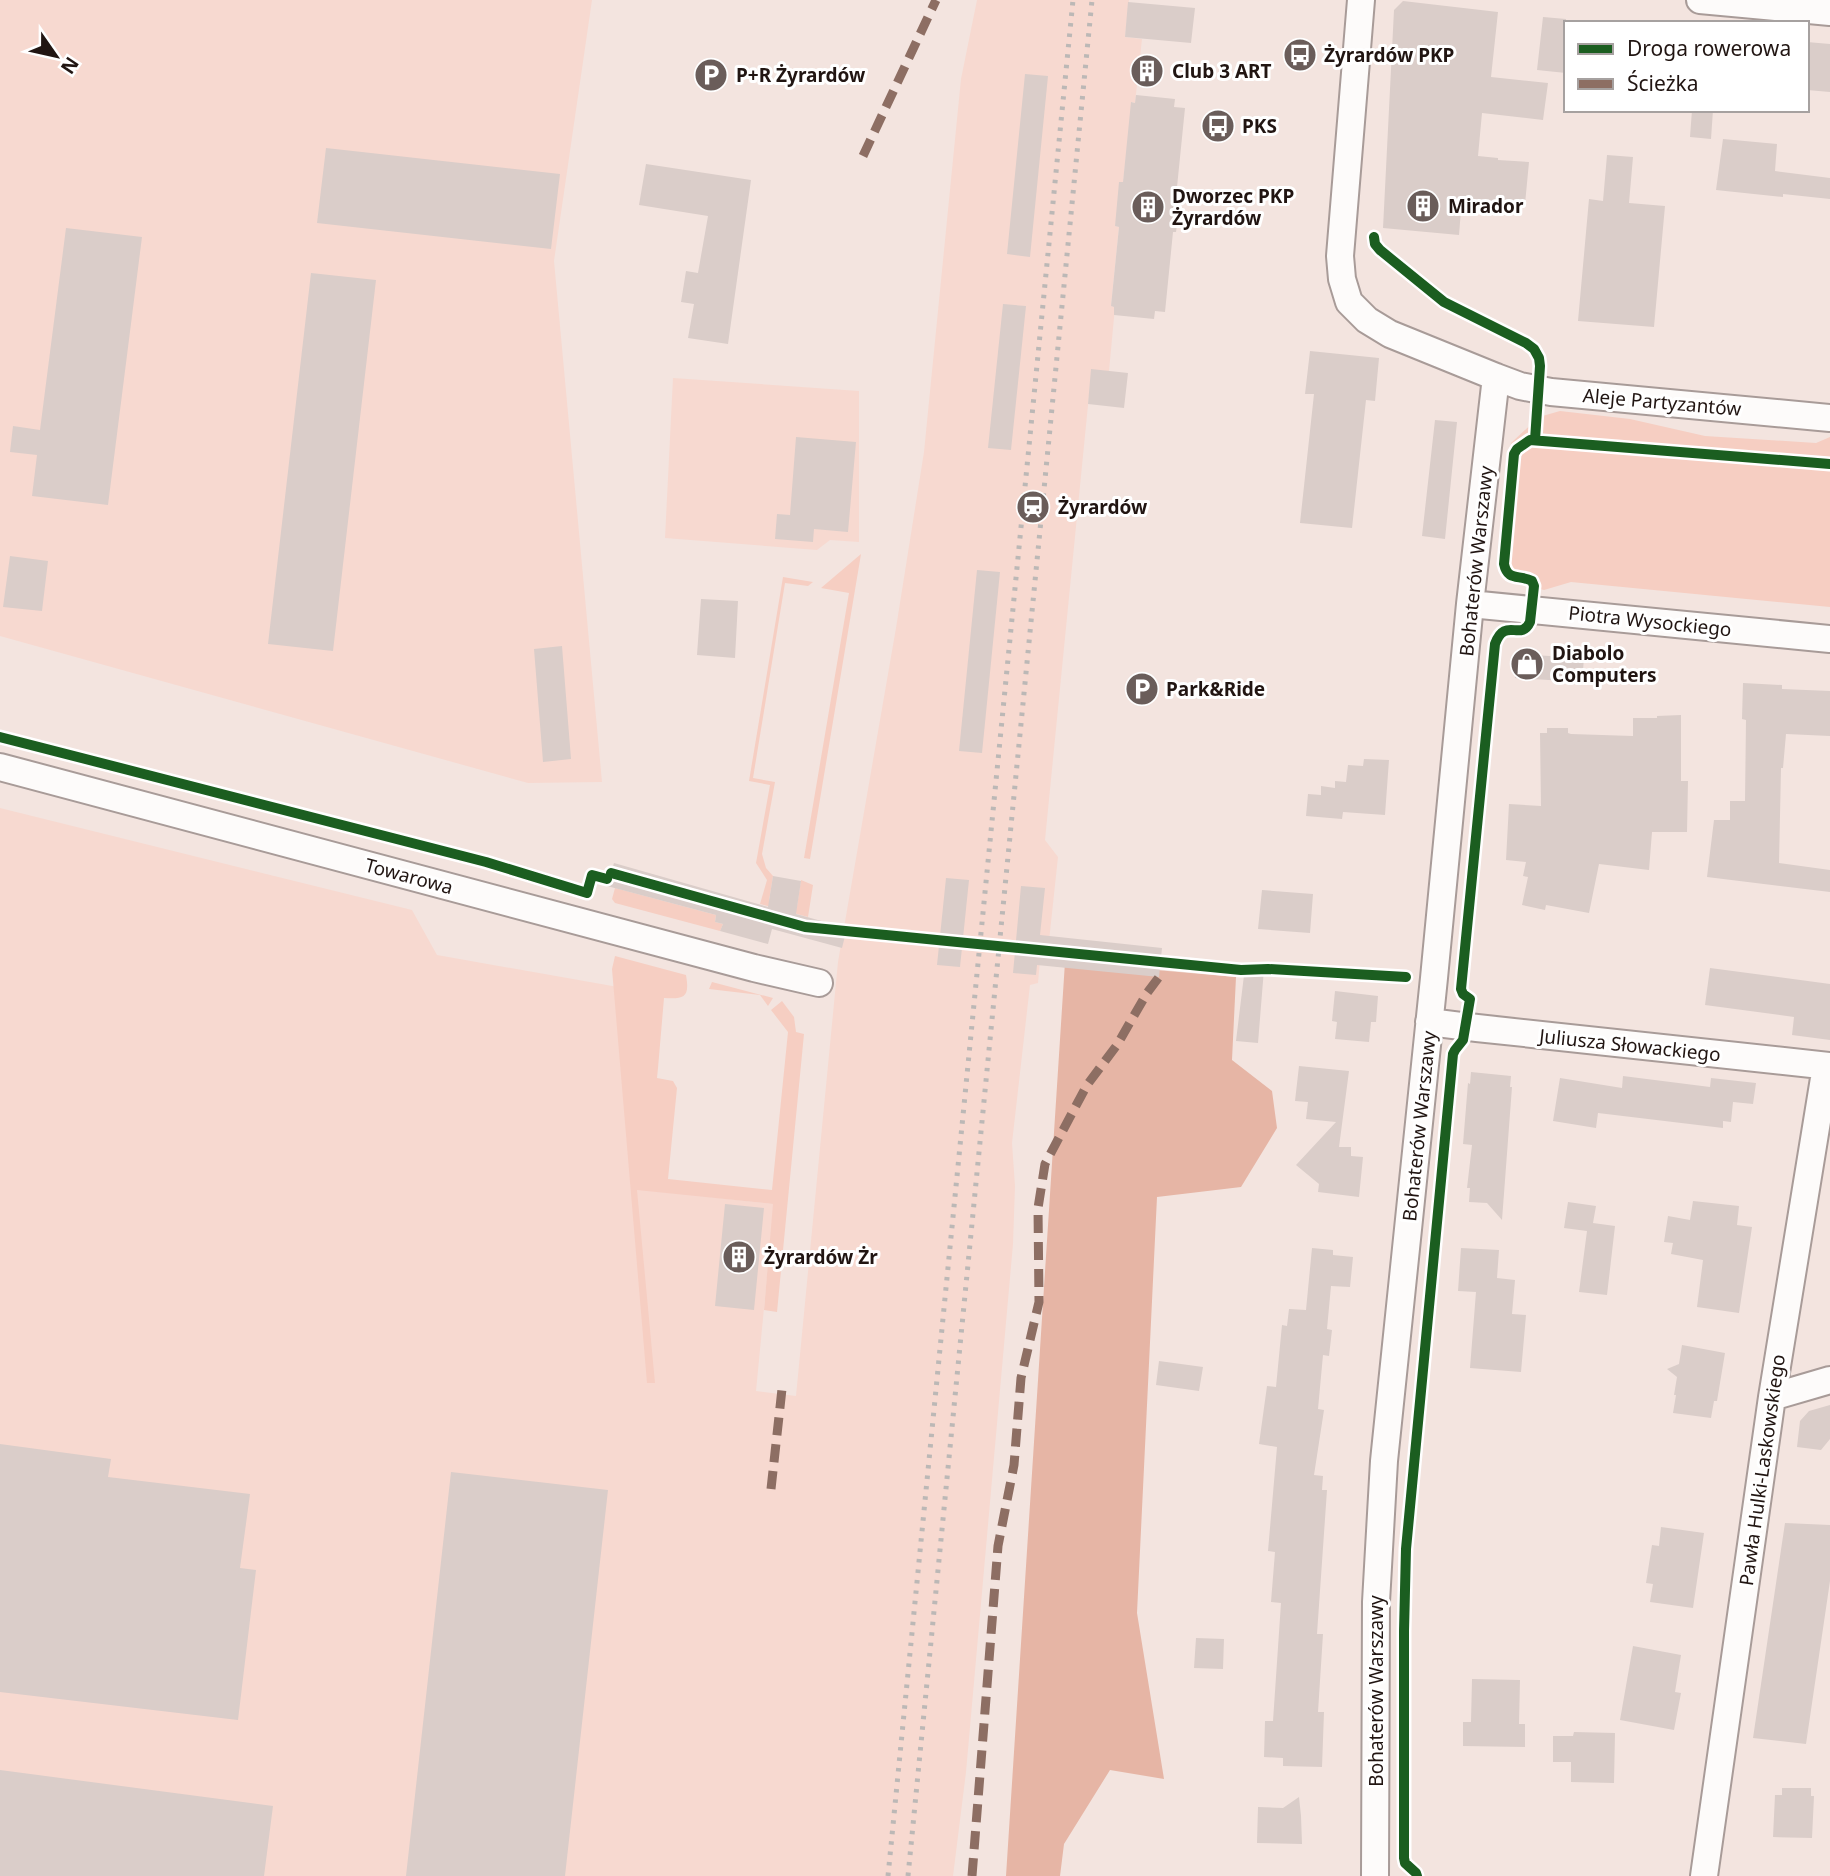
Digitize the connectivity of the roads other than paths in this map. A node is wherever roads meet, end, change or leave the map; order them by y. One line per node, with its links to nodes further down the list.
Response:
1 (1361, 0): 4 (street, Aleje Partyzantów)
2 (1700, 0): 3 (street)
3 (1830, 12)
4 (1496, 377): 5 (street, Aleje Partyzantów); 6 (street, Bohaterów Warszawy)
5 (1830, 418)
6 (1470, 604): 7 (street, Piotra Wysockiego); 10 (street, Bohaterów Warszawy)
7 (1830, 639)
8 (0, 767): 9 (street, Towarowa)
9 (819, 983)
10 (1429, 1021): 11 (street, Juliusza Słowackiego); 14 (street, Bohaterów Warszawy)
11 (1828, 1066): 13 (street, Pawła Hulki-Laskowskiego)
12 (1830, 1380): 13 (street)
13 (1772, 1397): 15 (street, Pawła Hulki-Laskowskiego)
14 (1376, 1876)
15 (1704, 1876)

